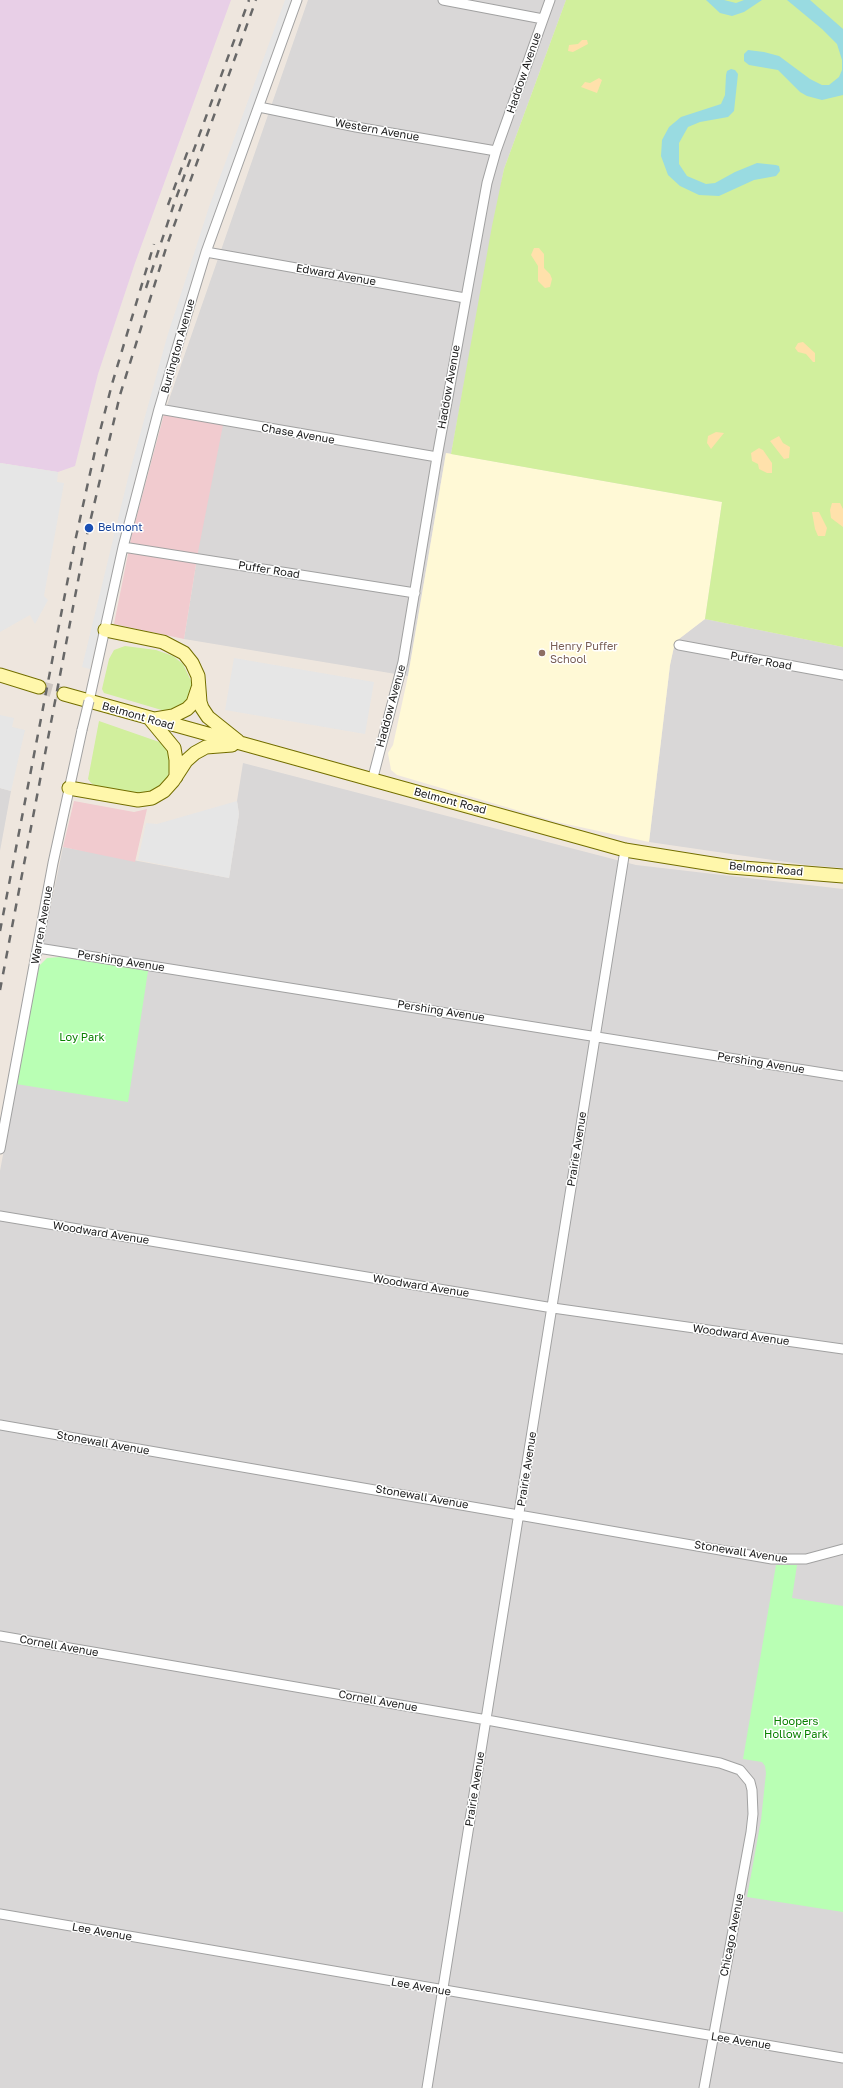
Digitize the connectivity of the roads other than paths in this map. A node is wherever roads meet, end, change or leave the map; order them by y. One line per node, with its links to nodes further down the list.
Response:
1 (297, 0): 5 (street, Burlington Avenue)
2 (443, 0): 4 (street)
3 (550, 0): 4 (street, Haddow Avenue)
4 (543, 19): 6 (street, Haddow Avenue)
5 (259, 107): 6 (street, Western Avenue); 7 (street, Burlington Avenue)
6 (496, 150): 8 (street, Haddow Avenue)
7 (206, 252): 8 (street, Edward Avenue); 9 (street, Burlington Avenue)
8 (465, 298): 10 (street, Haddow Avenue)
9 (159, 409): 10 (street, Chase Avenue); 11 (street, Burlington Avenue)
10 (437, 458): 12 (street, Haddow Avenue)
11 (123, 546): 12 (street, Puffer Road); 13 (street, Burlington Avenue)
12 (414, 593): 24 (street, Haddow Avenue)
13 (105, 630): 17 (main road); 20 (street, Burlington Avenue)
14 (679, 645): 16 (street, Puffer Road)
15 (0, 675): 18 (main road)
16 (843, 675)
17 (198, 684): 21 (main road); 22 (main road)
18 (39, 687)
19 (64, 694): 21 (main road, Belmont Road)
20 (89, 701): 25 (street, Warren Avenue, bridge)
21 (150, 719): 22 (main road, Belmont Road); 23 (main road)
22 (243, 744): 23 (main road); 24 (main road, Belmont Road)
23 (176, 777): 25 (main road)
24 (372, 781): 26 (main road, Belmont Road)
25 (69, 788): 28 (street, Warren Avenue)
26 (624, 850): 27 (main road, Belmont Road); 29 (street, Prairie Avenue)
27 (843, 876)
28 (38, 948): 29 (street, Pershing Avenue); 31 (street, Warren Avenue)
29 (595, 1036): 30 (street, Pershing Avenue); 33 (street, Prairie Avenue)
30 (843, 1076)
31 (0, 1149)
32 (0, 1216): 33 (street, Woodward Avenue)
33 (553, 1308): 34 (street, Woodward Avenue); 36 (street, Prairie Avenue)
34 (843, 1349)
35 (0, 1425): 36 (street, Stonewall Avenue)
36 (520, 1514): 37 (street, Stonewall Avenue); 39 (street, Prairie Avenue)
37 (843, 1548)
38 (0, 1636): 39 (street, Cornell Avenue)
39 (487, 1720): 40 (street, Cornell Avenue); 42 (street, Prairie Avenue)
40 (750, 1782): 43 (street, Chicago Avenue)
41 (0, 1914): 42 (street, Lee Avenue)
42 (443, 1990): 43 (street, Lee Avenue); 45 (street, Prairie Avenue)
43 (713, 2037): 44 (street, Lee Avenue); 46 (street, Chicago Avenue)
44 (843, 2058)
45 (427, 2088)
46 (704, 2088)

